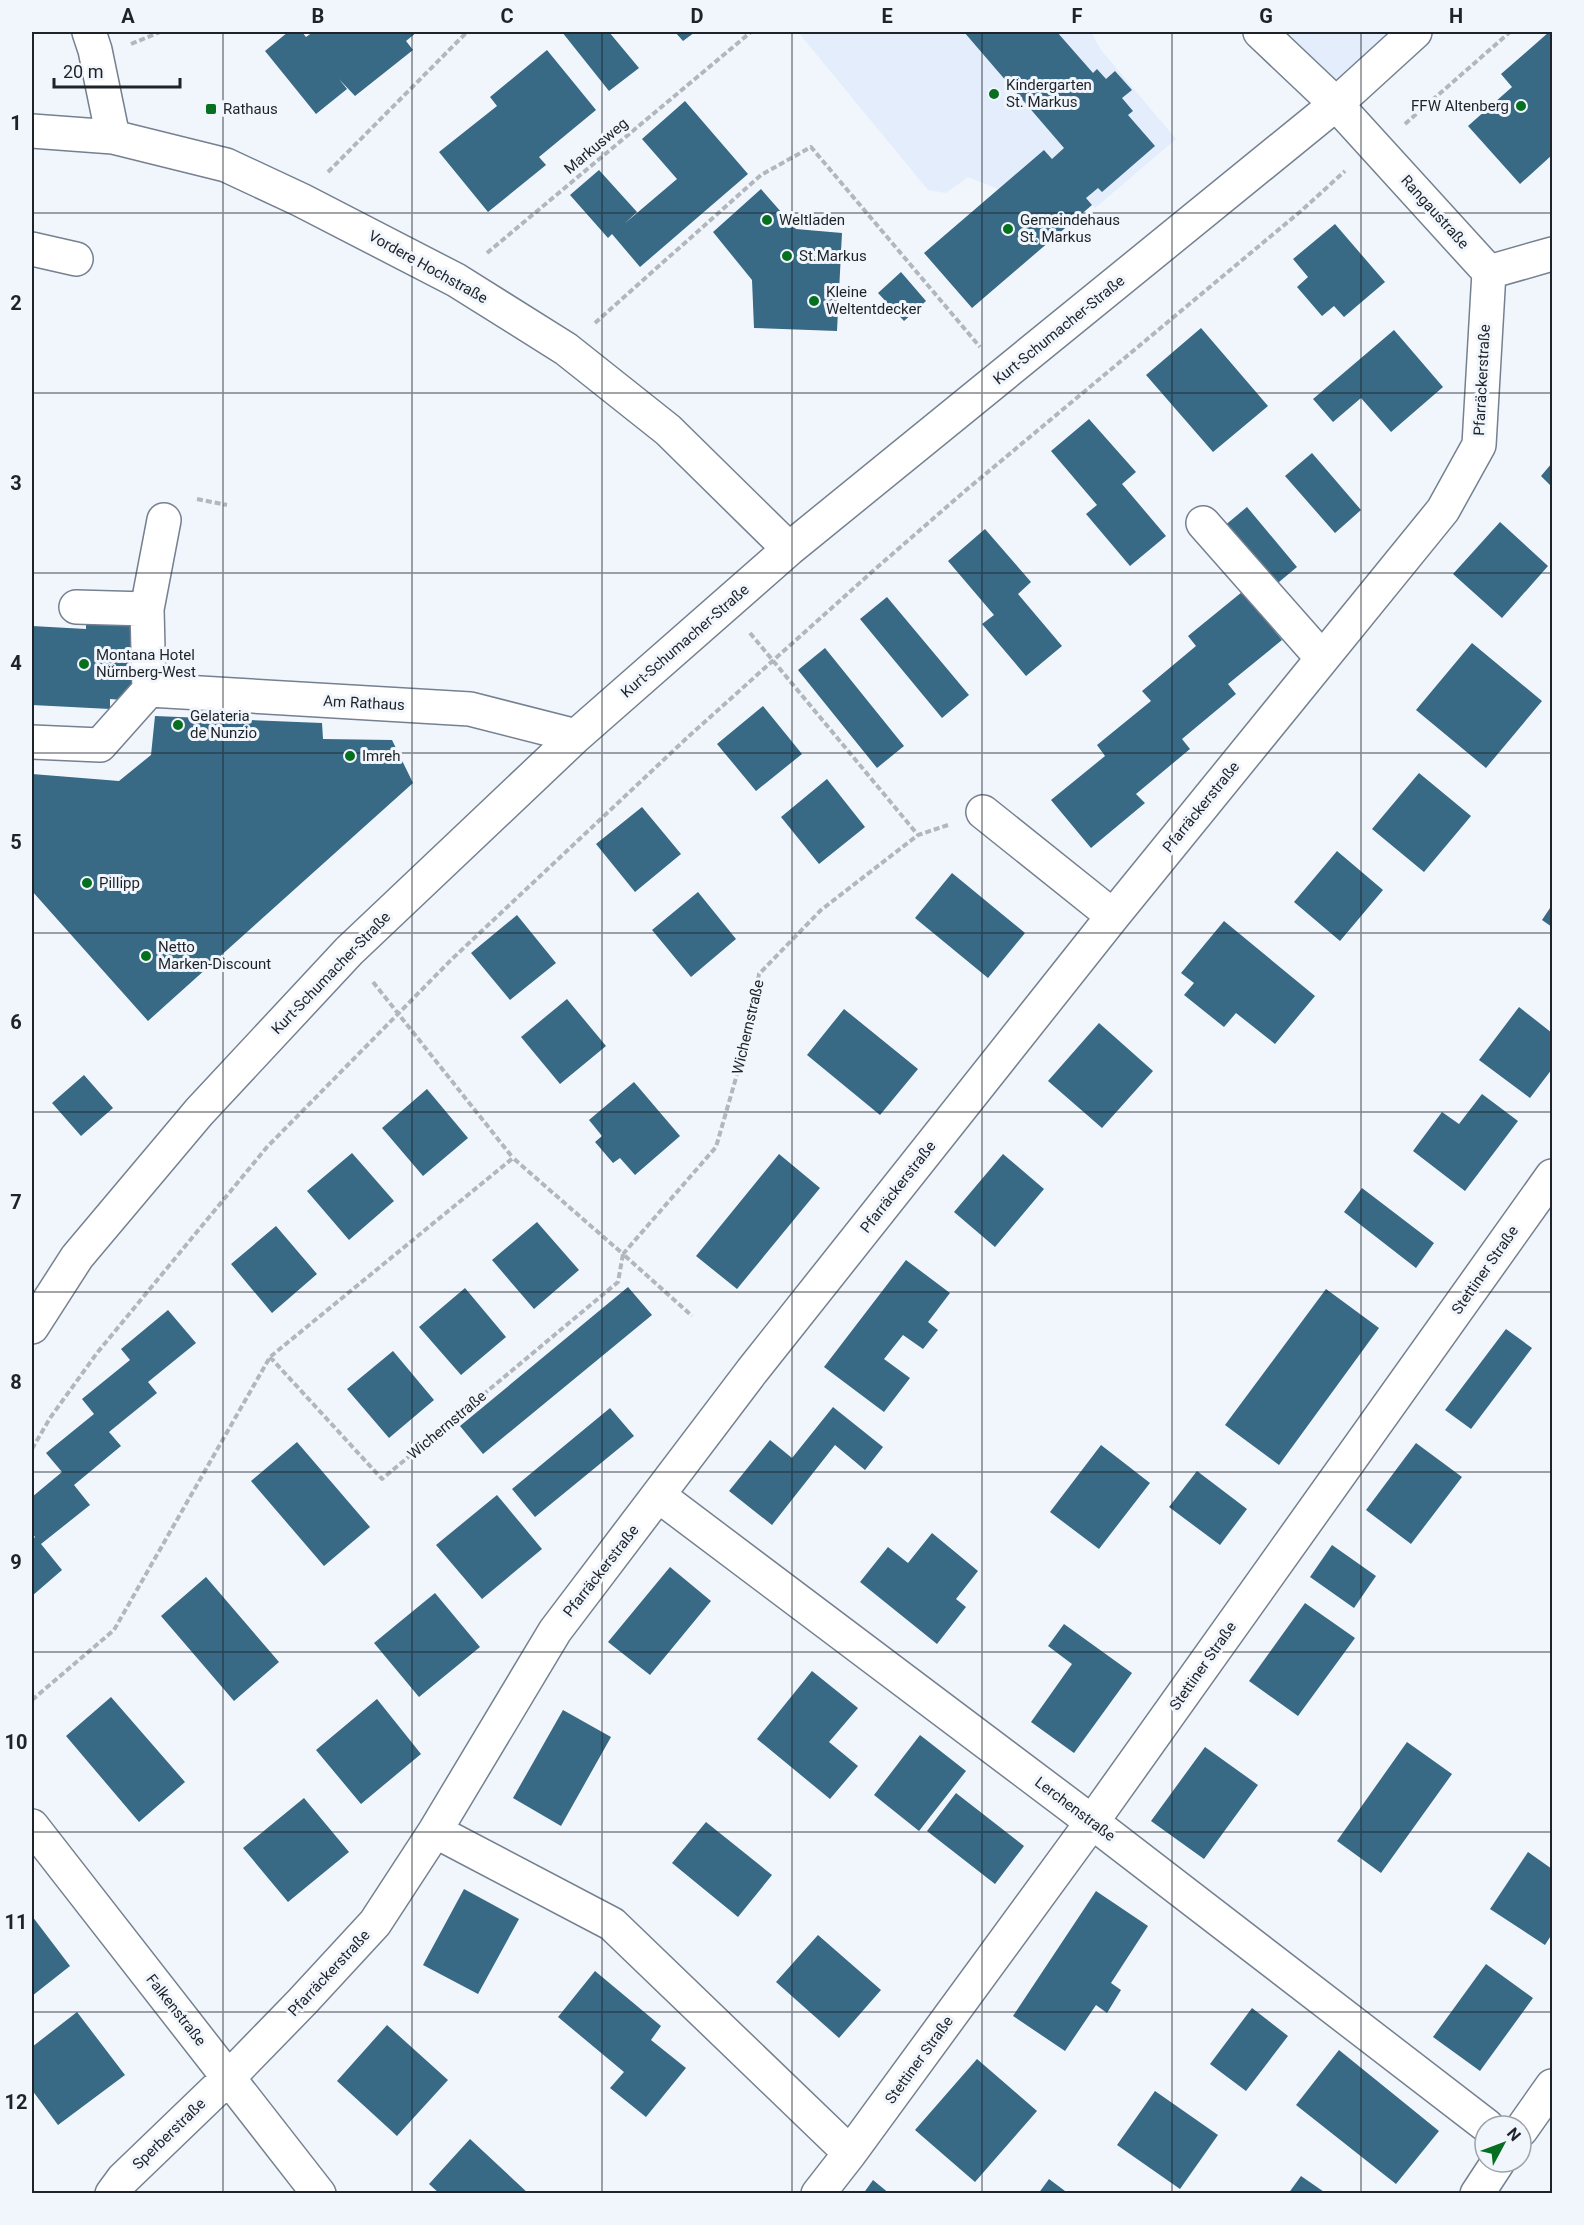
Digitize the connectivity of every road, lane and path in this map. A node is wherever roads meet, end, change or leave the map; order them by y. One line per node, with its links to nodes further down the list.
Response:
1 (89, 32): 9 (street)
2 (467, 32): 11 (path)
3 (751, 32): 16 (path, Markusweg)
4 (1260, 32): 7 (street, Rangaustraße)
5 (1415, 32): 7 (street, Kurt-Schumacher-Straße)
6 (1510, 32): 10 (path)
7 (1336, 104): 10 (street, Rangaustraße); 18 (street, Kurt-Schumacher-Straße)
8 (32, 131): 9 (street, Vordere Hochstraße)
9 (113, 137): 11 (street, Vordere Hochstraße)
10 (1375, 146): 15 (street, Rangaustraße); 28 (path)
11 (301, 200): 16 (street, Vordere Hochstraße)
12 (32, 249): 14 (street)
13 (1552, 254): 15 (street)
14 (76, 259)
15 (1489, 272): 27 (street, Pfarräckerstraße)
16 (456, 280): 17 (street, Vordere Hochstraße)
17 (566, 349): 18 (path); 23 (street, Vordere Hochstraße)
18 (1004, 375): 23 (street, Kurt-Schumacher-Straße)
19 (190, 498): 20 (path)
20 (226, 505)
21 (164, 520): 26 (street)
22 (1203, 523): 27 (street)
23 (789, 549): 24 (street, Kurt-Schumacher-Straße)
24 (727, 605): 28 (path); 30 (street, Kurt-Schumacher-Straße)
25 (76, 606): 26 (street)
26 (147, 609): 29 (street)
27 (1322, 658): 34 (street, Pfarräckerstraße)
28 (772, 661): 33 (path); 36 (path)
29 (149, 690): 30 (street, Am Rathaus); 31 (street)
30 (576, 736): 35 (street, Kurt-Schumacher-Straße)
31 (32, 742)
32 (983, 812): 33 (path, Wichernstraße); 34 (street)
33 (918, 835): 39 (path, Wichernstraße)
34 (1113, 916): 44 (street, Pfarräckerstraße)
35 (349, 951): 36 (path); 41 (street, Kurt-Schumacher-Straße)
36 (399, 1015): 37 (path); 43 (path)
37 (513, 1158): 39 (path); 42 (path)
38 (1552, 1176): 46 (street, Stettiner Straße)
39 (623, 1254): 40 (path); 42 (path, Wichernstraße)
40 (692, 1316)
41 (32, 1327)
42 (270, 1357): 45 (path)
43 (32, 1449)
44 (659, 1496): 46 (street, Lerchenstraße); 48 (street, Pfarräckerstraße)
45 (32, 1700)
46 (1092, 1822): 52 (street, Lerchenstraße); 53 (street, Stettiner Straße)
47 (32, 1826): 49 (street, Falkenstraße)
48 (435, 1831): 49 (street, Pfarräckerstraße); 53 (street)
49 (229, 2077): 55 (street, Sperberstraße); 56 (street, Falkenstraße)
50 (1552, 2086): 51 (street)
51 (1532, 2114)
52 (1473, 2115)
53 (850, 2153): 57 (street, Stettiner Straße)
54 (1490, 2174): 58 (street)
55 (112, 2193)
56 (319, 2193)
57 (818, 2193)
58 (1477, 2193)

